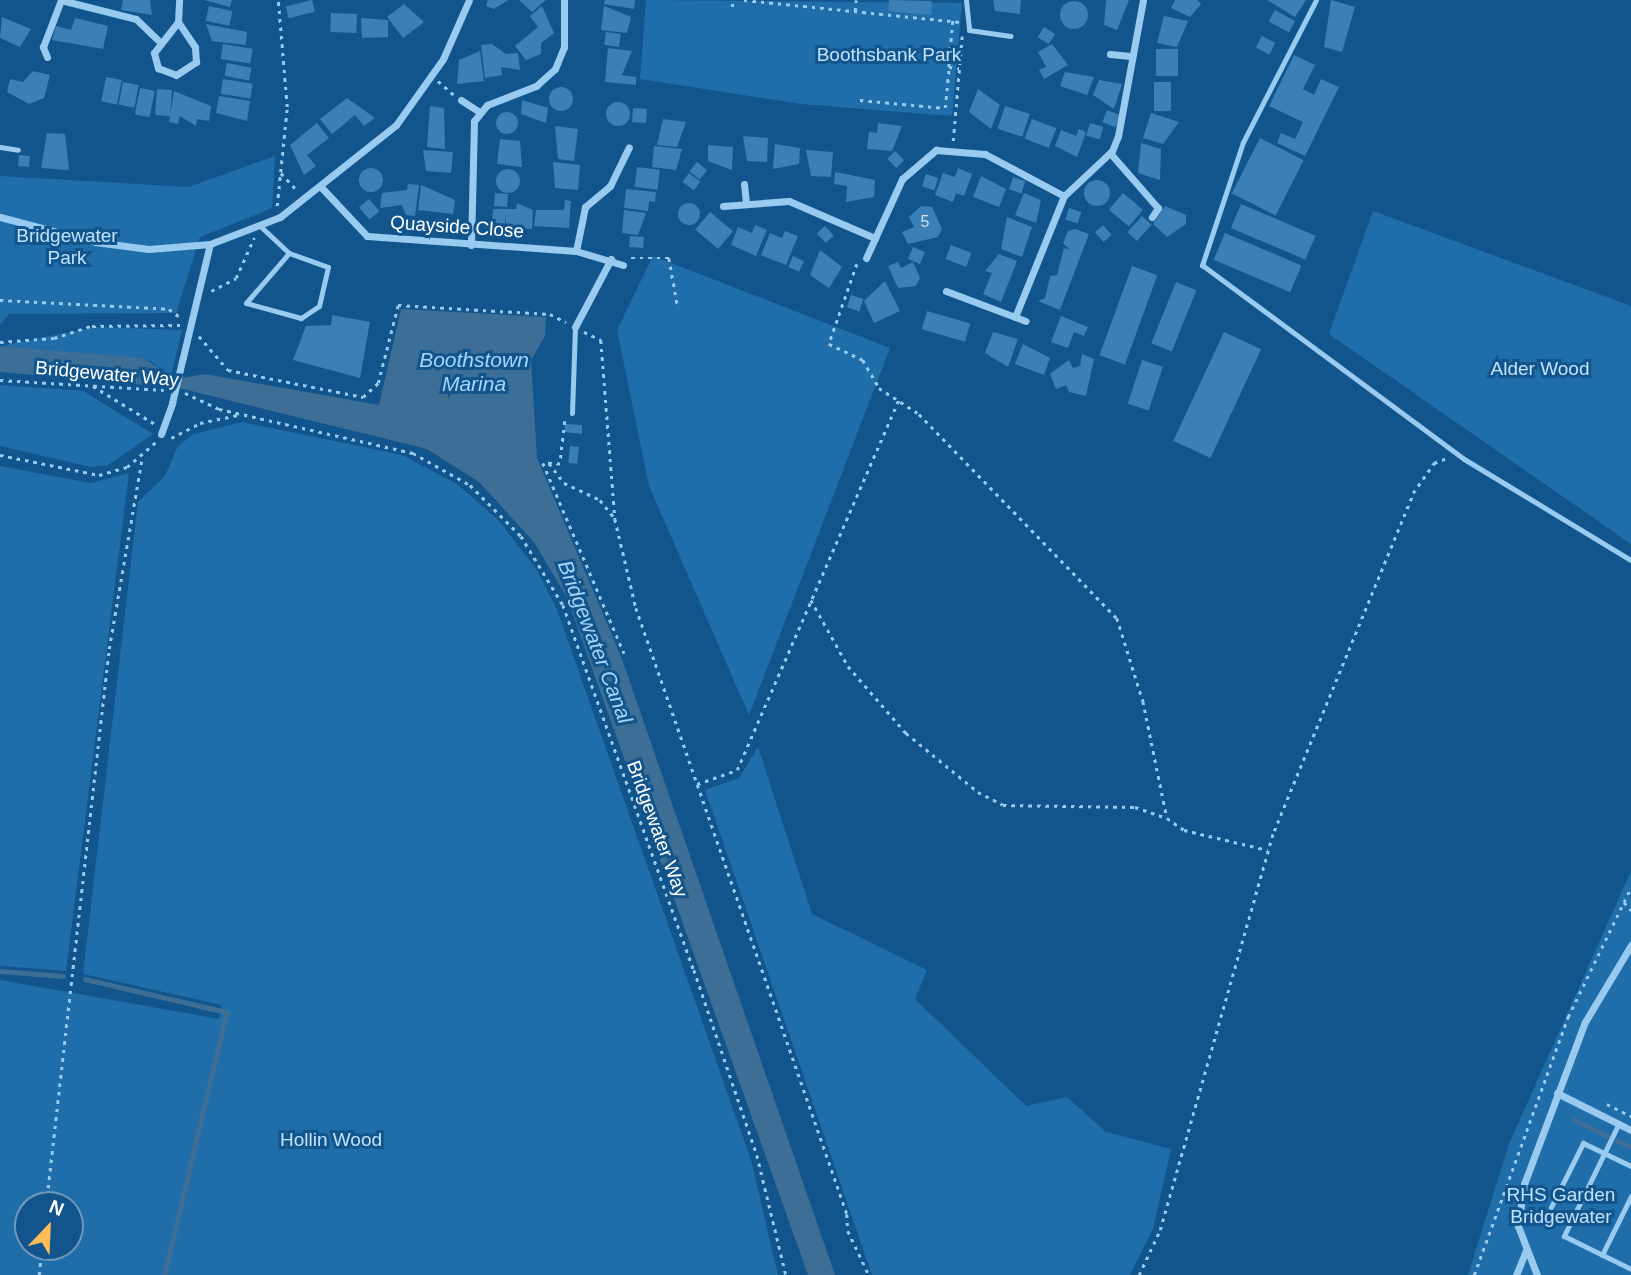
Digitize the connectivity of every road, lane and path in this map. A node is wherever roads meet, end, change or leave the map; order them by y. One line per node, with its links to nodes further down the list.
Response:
1 (61, 0): 19 (street); 22 (street)
2 (179, 0): 16 (street)
3 (278, 0): 36 (path)
4 (469, 0): 25 (street)
5 (564, 0): 28 (street)
6 (733, 0): 12 (path)
7 (744, 0): 13 (path)
8 (856, 0): 13 (path)
9 (966, 0): 18 (lane)
10 (1143, 0): 21 (street)
11 (1316, 0): 72 (lane)
12 (732, 8)
13 (855, 11): 15 (path)
14 (964, 13): 17 (path)
15 (953, 21): 17 (path); 23 (path)
16 (178, 22): 19 (street); 19 (street)
17 (963, 22): 24 (path)
18 (1011, 36)
19 (158, 40)
20 (1110, 54): 21 (street)
21 (1130, 56): 33 (street)
22 (47, 57)
23 (949, 66): 24 (path); 27 (path)
24 (959, 68): 31 (path)
25 (433, 76): 26 (path); 38 (street)
26 (461, 100): 28 (street)
27 (860, 100)
28 (478, 111): 49 (street)
29 (0, 147): 32 (lane)
30 (629, 147): 35 (street)
31 (952, 148): 39 (street); 47 (street)
32 (18, 150)
33 (1110, 153): 39 (street); 43 (street)
34 (610, 161): 35 (street)
35 (620, 166): 50 (street)
36 (281, 173): 40 (path); 45 (path)
37 (744, 184): 41 (street)
38 (321, 187): 40 (street); 49 (street, Quayside Close)
39 (1064, 195): 59 (street)
40 (305, 198): 45 (street)
41 (746, 202): 42 (street); 47 (street)
42 (723, 206)
43 (1152, 216)
44 (0, 217): 48 (street)
45 (276, 218): 46 (street)
46 (259, 225): 48 (street); 51 (lane); 56 (path)
47 (875, 238): 52 (street)
48 (210, 244): 56 (street)
49 (471, 245): 50 (street, Quayside Close)
50 (576, 251): 53 (street, Quayside Close)
51 (289, 253): 51 (lane)
52 (866, 258): 66 (path)
53 (611, 259): 54 (street, Quayside Close); 62 (street)
54 (624, 265): 58 (path)
55 (946, 290): 59 (street)
56 (201, 295): 61 (street)
57 (0, 300): 61 (path)
58 (678, 308)
59 (1015, 317): 60 (street)
60 (1026, 321)
61 (192, 327): 62 (path); 63 (path); 69 (street, bridge)
62 (575, 327): 67 (lane); 74 (path)
63 (0, 342)
64 (0, 380): 65 (path, Bridgewater Way)
65 (93, 386): 68 (path, Bridgewater Way); 69 (path)
66 (899, 399): 76 (path); 79 (path)
67 (572, 413): 73 (path)
68 (242, 415): 69 (path); 98 (path, Bridgewater Way)
69 (163, 431): 71 (path)
70 (0, 455): 71 (path)
71 (142, 457): 92 (path)
72 (1464, 459): 75 (lane); 80 (path)
73 (549, 463): 74 (path); 77 (path)
74 (615, 519): 78 (path)
75 (1631, 560)
76 (811, 600): 78 (path); 79 (path)
77 (624, 653)
78 (697, 784): 99 (path)
79 (1167, 818): 80 (path)
80 (1268, 850): 100 (path)
81 (1631, 887): 82 (path)
82 (1623, 902): 83 (path); 101 (path)
83 (1631, 910)
84 (1631, 945): 85 (street)
85 (1557, 1093): 88 (street); 95 (street)
86 (1607, 1104): 87 (path)
87 (1631, 1116)
88 (1619, 1124): 89 (street); 90 (lane)
89 (1631, 1129)
90 (1605, 1154): 91 (lane); 94 (lane); 96 (lane)
91 (1631, 1166)
92 (48, 1191)
93 (1631, 1196): 96 (lane)
94 (1551, 1207)
95 (1526, 1250): 102 (street); 103 (street)
96 (1602, 1255): 97 (lane)
97 (1631, 1268)
98 (786, 1275)
99 (869, 1275)
100 (1139, 1275)
101 (1474, 1275)
102 (1516, 1275)
103 (1537, 1275)

